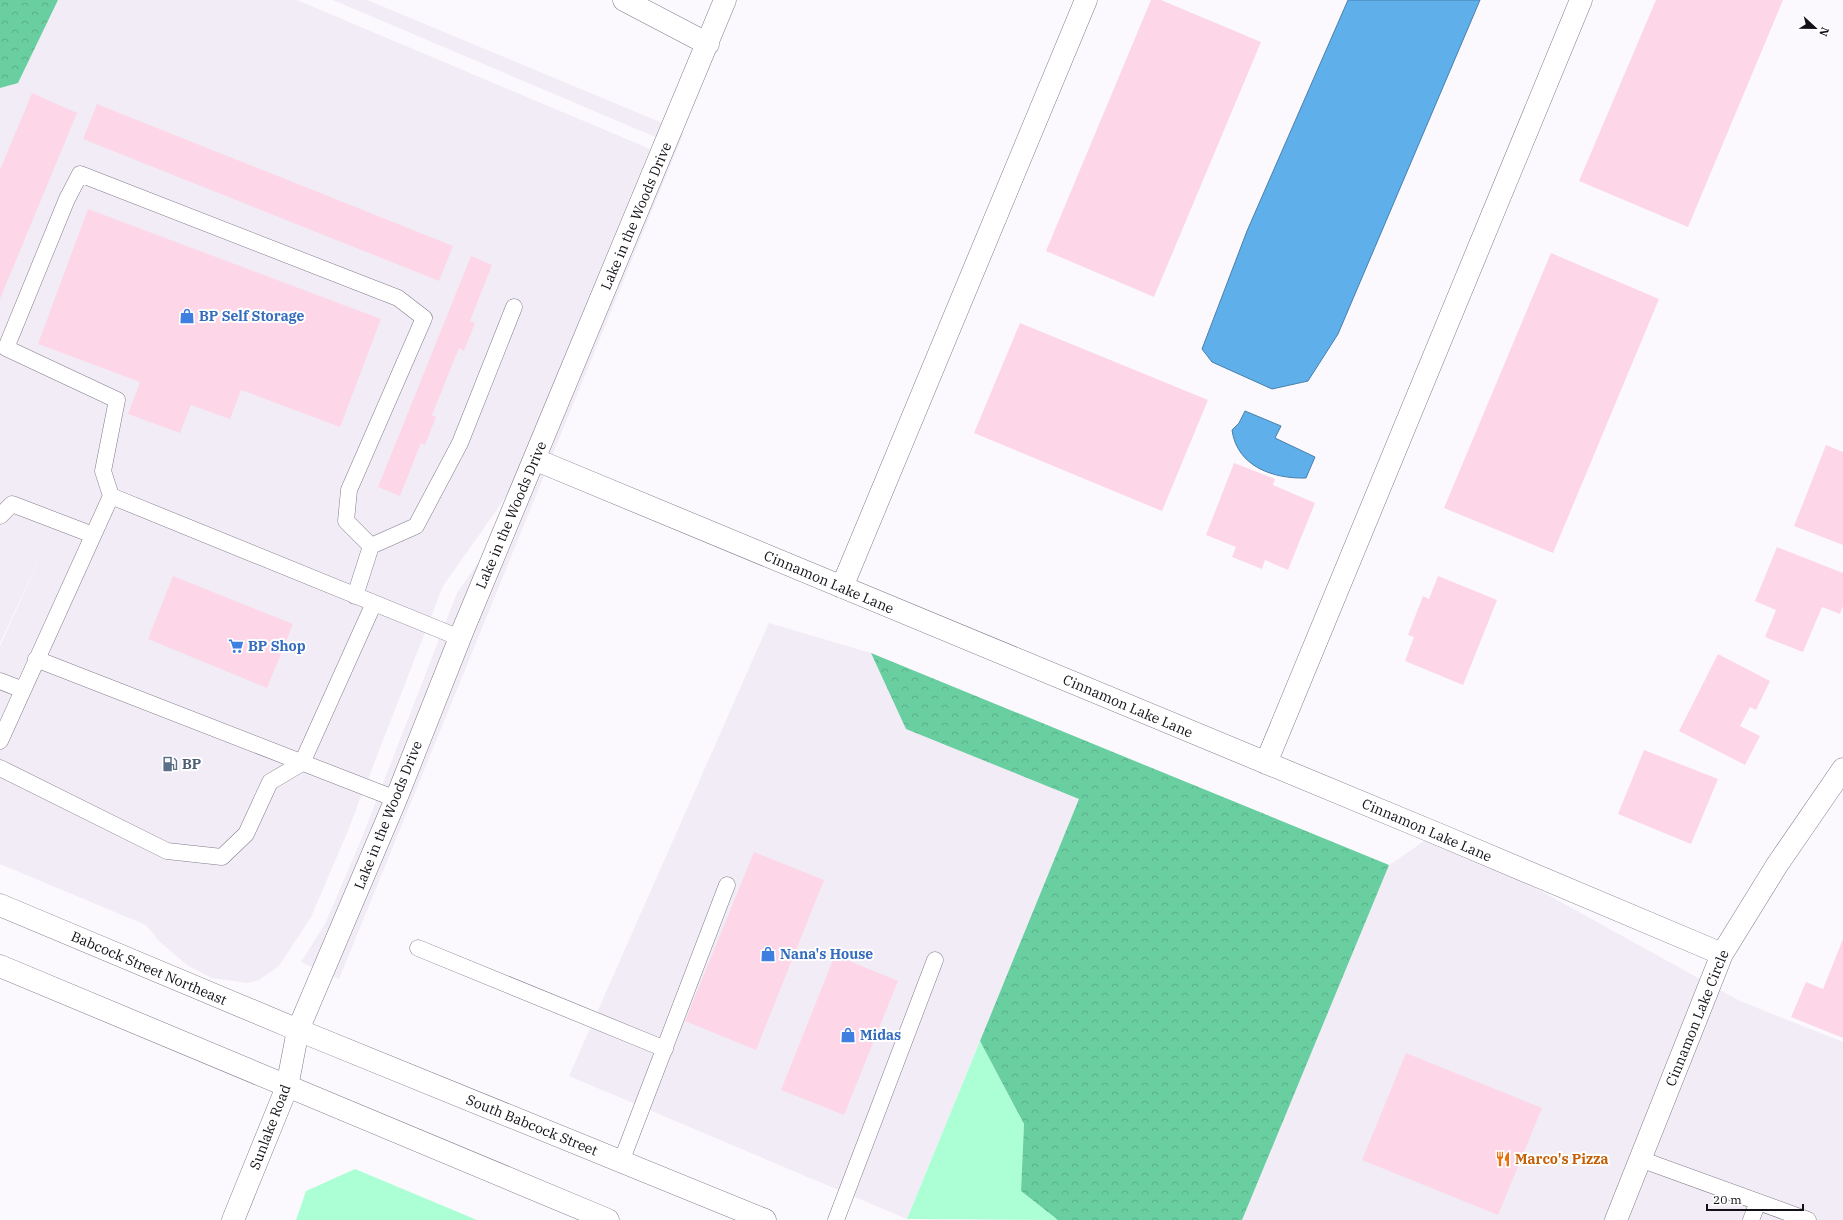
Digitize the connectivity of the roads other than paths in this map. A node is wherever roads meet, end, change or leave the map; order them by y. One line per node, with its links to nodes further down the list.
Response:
1 (624, 0): 5 (street)
2 (725, 0): 5 (street, Lake in the Woods Drive)
3 (1086, 0): 12 (street)
4 (1581, 0): 21 (street)
5 (708, 44): 7 (street, Lake in the Woods Drive)
6 (514, 307): 11 (lane)
7 (534, 459): 12 (street, Cinnamon Lake Lane); 15 (street, Lake in the Woods Drive)
8 (110, 496): 10 (lane); 11 (lane); 13 (lane)
9 (0, 516): 10 (lane)
10 (93, 535): 16 (lane)
11 (371, 546): 13 (lane)
12 (842, 587): 21 (street, Cinnamon Lake Lane)
13 (355, 596): 14 (lane)
14 (374, 603): 15 (lane); 20 (lane)
15 (460, 638): 24 (street, Lake in the Woods Drive)
16 (36, 659): 18 (lane); 20 (lane)
17 (0, 681): 18 (lane)
18 (23, 690): 19 (lane)
19 (0, 741)
20 (302, 763): 22 (lane); 24 (lane)
21 (1266, 763): 28 (street, Cinnamon Lake Lane)
22 (0, 768)
23 (1843, 769): 28 (street, Cinnamon Lake Circle)
24 (396, 799): 31 (street, Lake in the Woods Drive)
25 (727, 885): 32 (lane)
26 (0, 905): 31 (street, Babcock Street Northeast)
27 (418, 948): 32 (lane)
28 (1722, 954): 34 (street, Cinnamon Lake Circle)
29 (935, 960): 40 (lane)
30 (0, 966): 33 (street)
31 (298, 1030): 33 (street, Sunlake Road); 35 (street, South Babcock Street)
32 (665, 1049): 35 (lane)
33 (287, 1086): 37 (street, Sunlake Road); 38 (street)
34 (1640, 1159): 36 (lane); 41 (street, Cinnamon Lake Circle)
35 (622, 1162): 39 (street, South Babcock Street)
36 (1758, 1202): 42 (lane); 43 (lane)
37 (233, 1220)
38 (608, 1220)
39 (765, 1220)
40 (836, 1220)
41 (1616, 1220)
42 (1750, 1220)
43 (1808, 1220)

